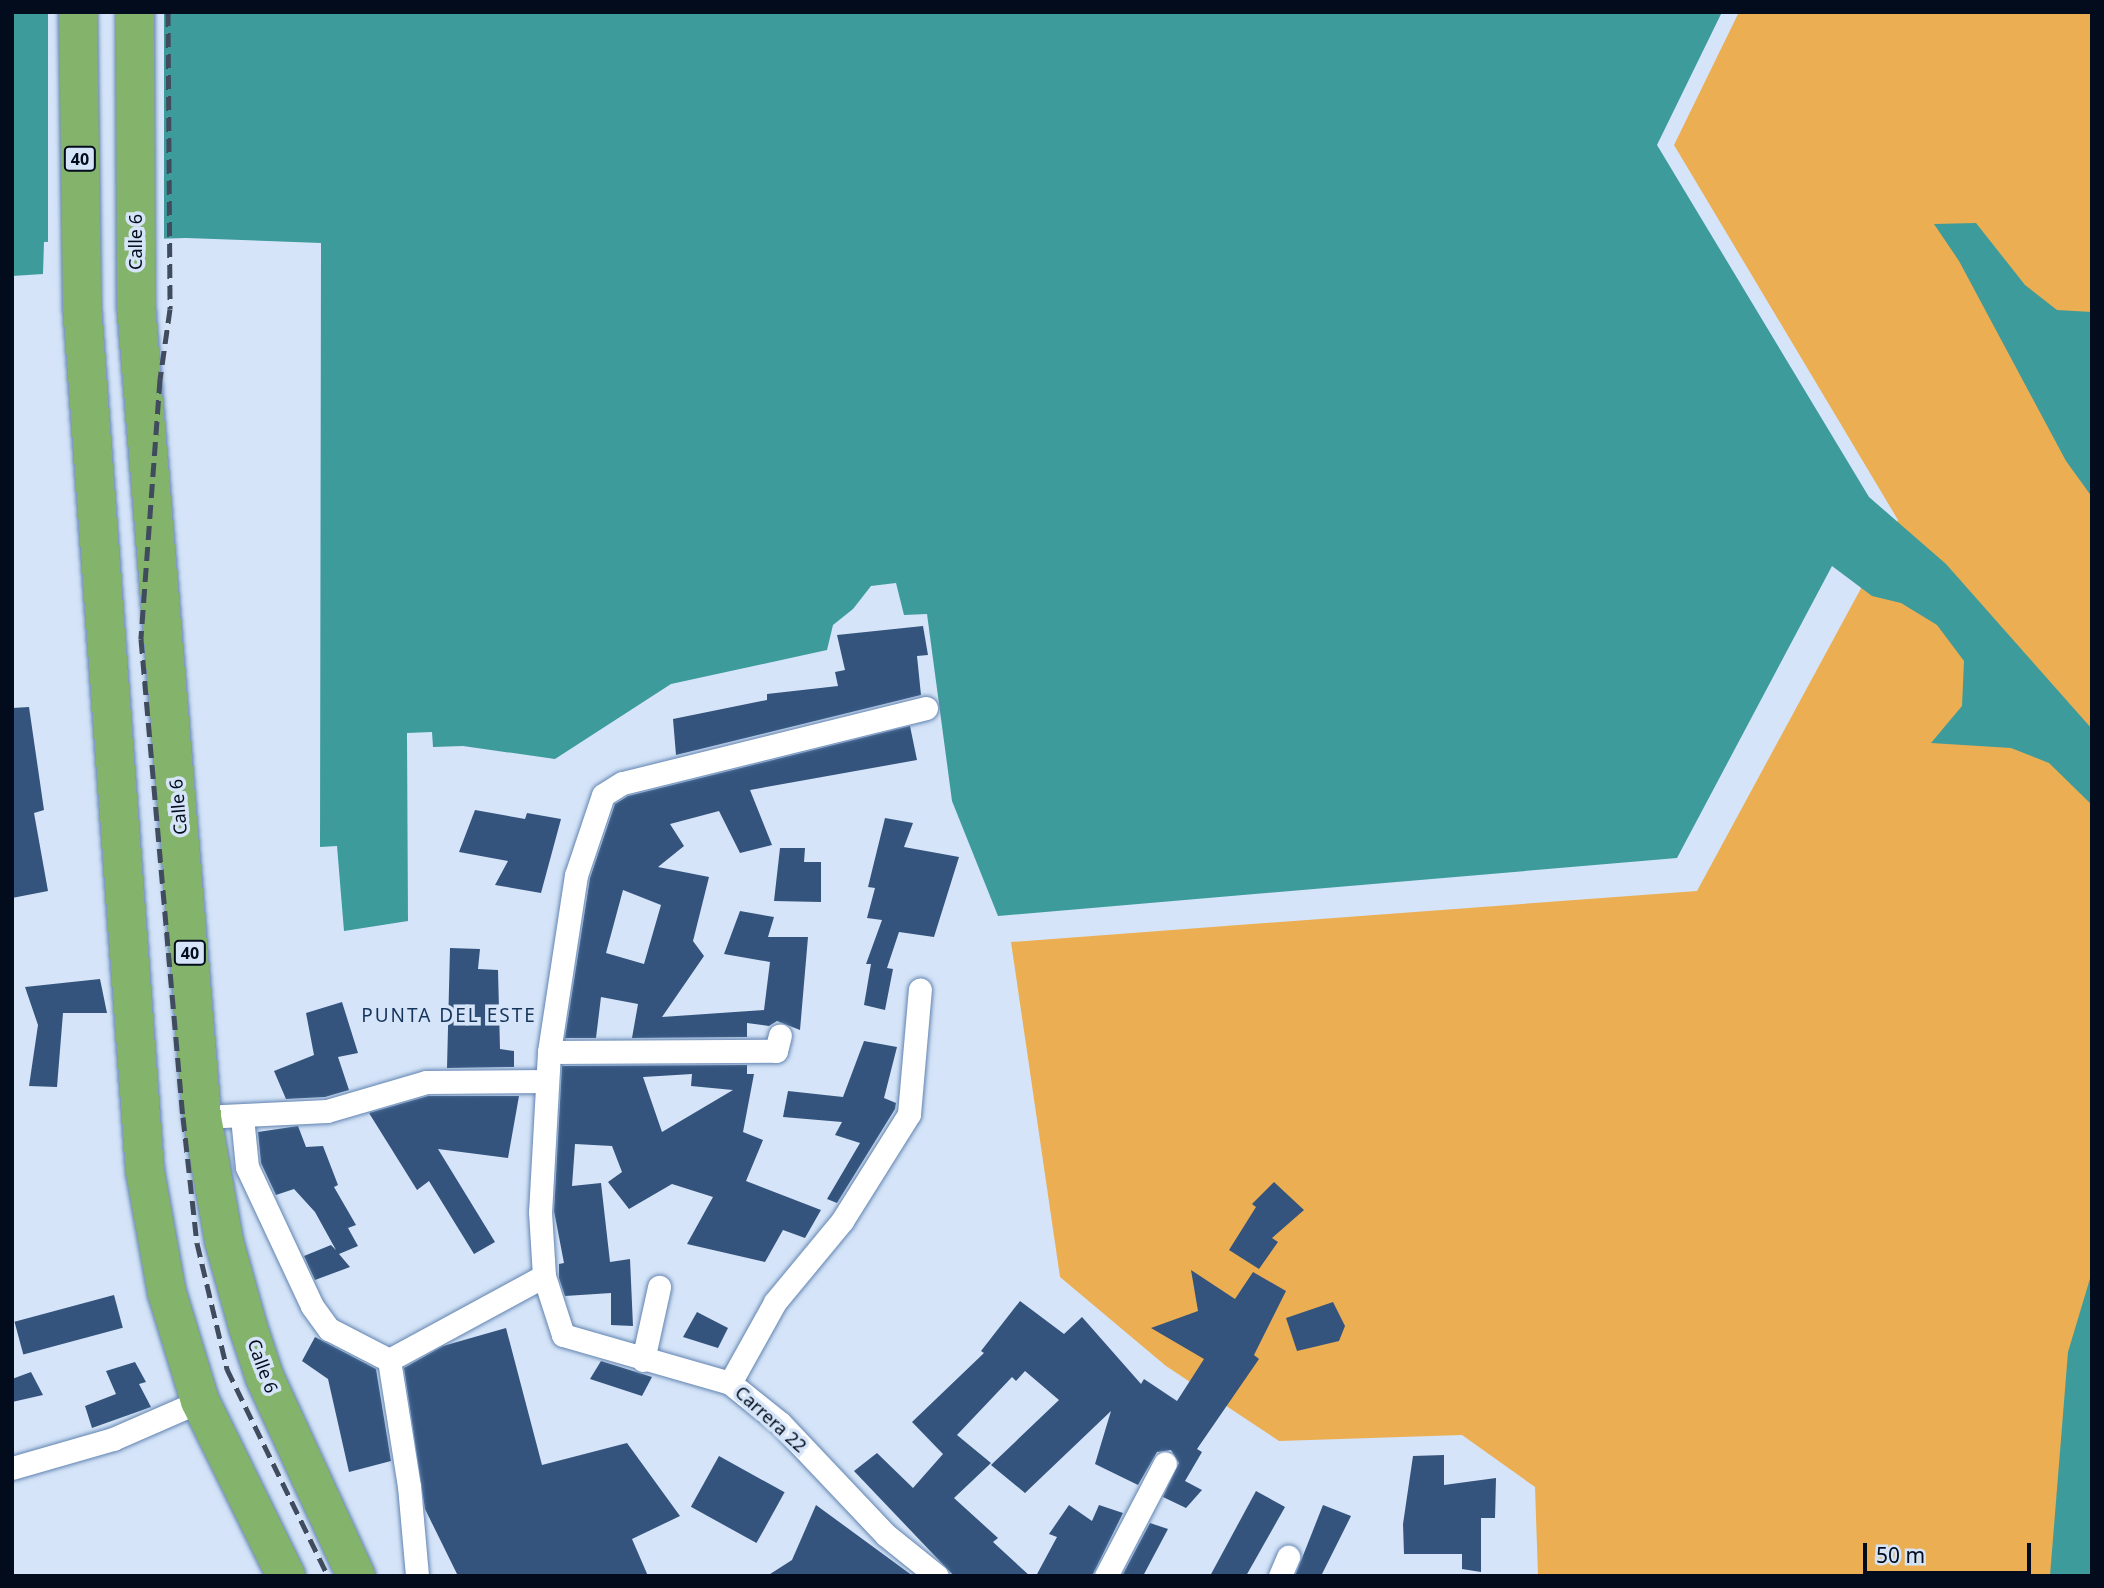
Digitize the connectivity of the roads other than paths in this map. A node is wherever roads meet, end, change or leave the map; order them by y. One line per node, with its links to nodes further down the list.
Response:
1 (78, 12): 15 (highway, 40)
2 (135, 12): 8 (highway, Calle 6 / 40)
3 (926, 708): 6 (street)
4 (920, 989): 14 (street)
5 (780, 1035): 6 (street)
6 (549, 1052): 7 (street)
7 (546, 1081): 9 (street); 10 (street)
8 (202, 1117): 9 (street); 19 (highway, Calle 6 / 40)
9 (242, 1117): 12 (street)
10 (544, 1276): 12 (street); 13 (street, Carrera 22)
11 (659, 1287): 13 (street)
12 (388, 1360): 20 (street)
13 (643, 1360): 14 (street, Carrera 22)
14 (730, 1383): 21 (street, Carrera 22)
15 (200, 1401): 17 (street); 18 (highway, 40)
16 (1165, 1463): 22 (street)
17 (12, 1468)
18 (286, 1576)
19 (356, 1576)
20 (417, 1576)
21 (937, 1576)
22 (1106, 1576)

